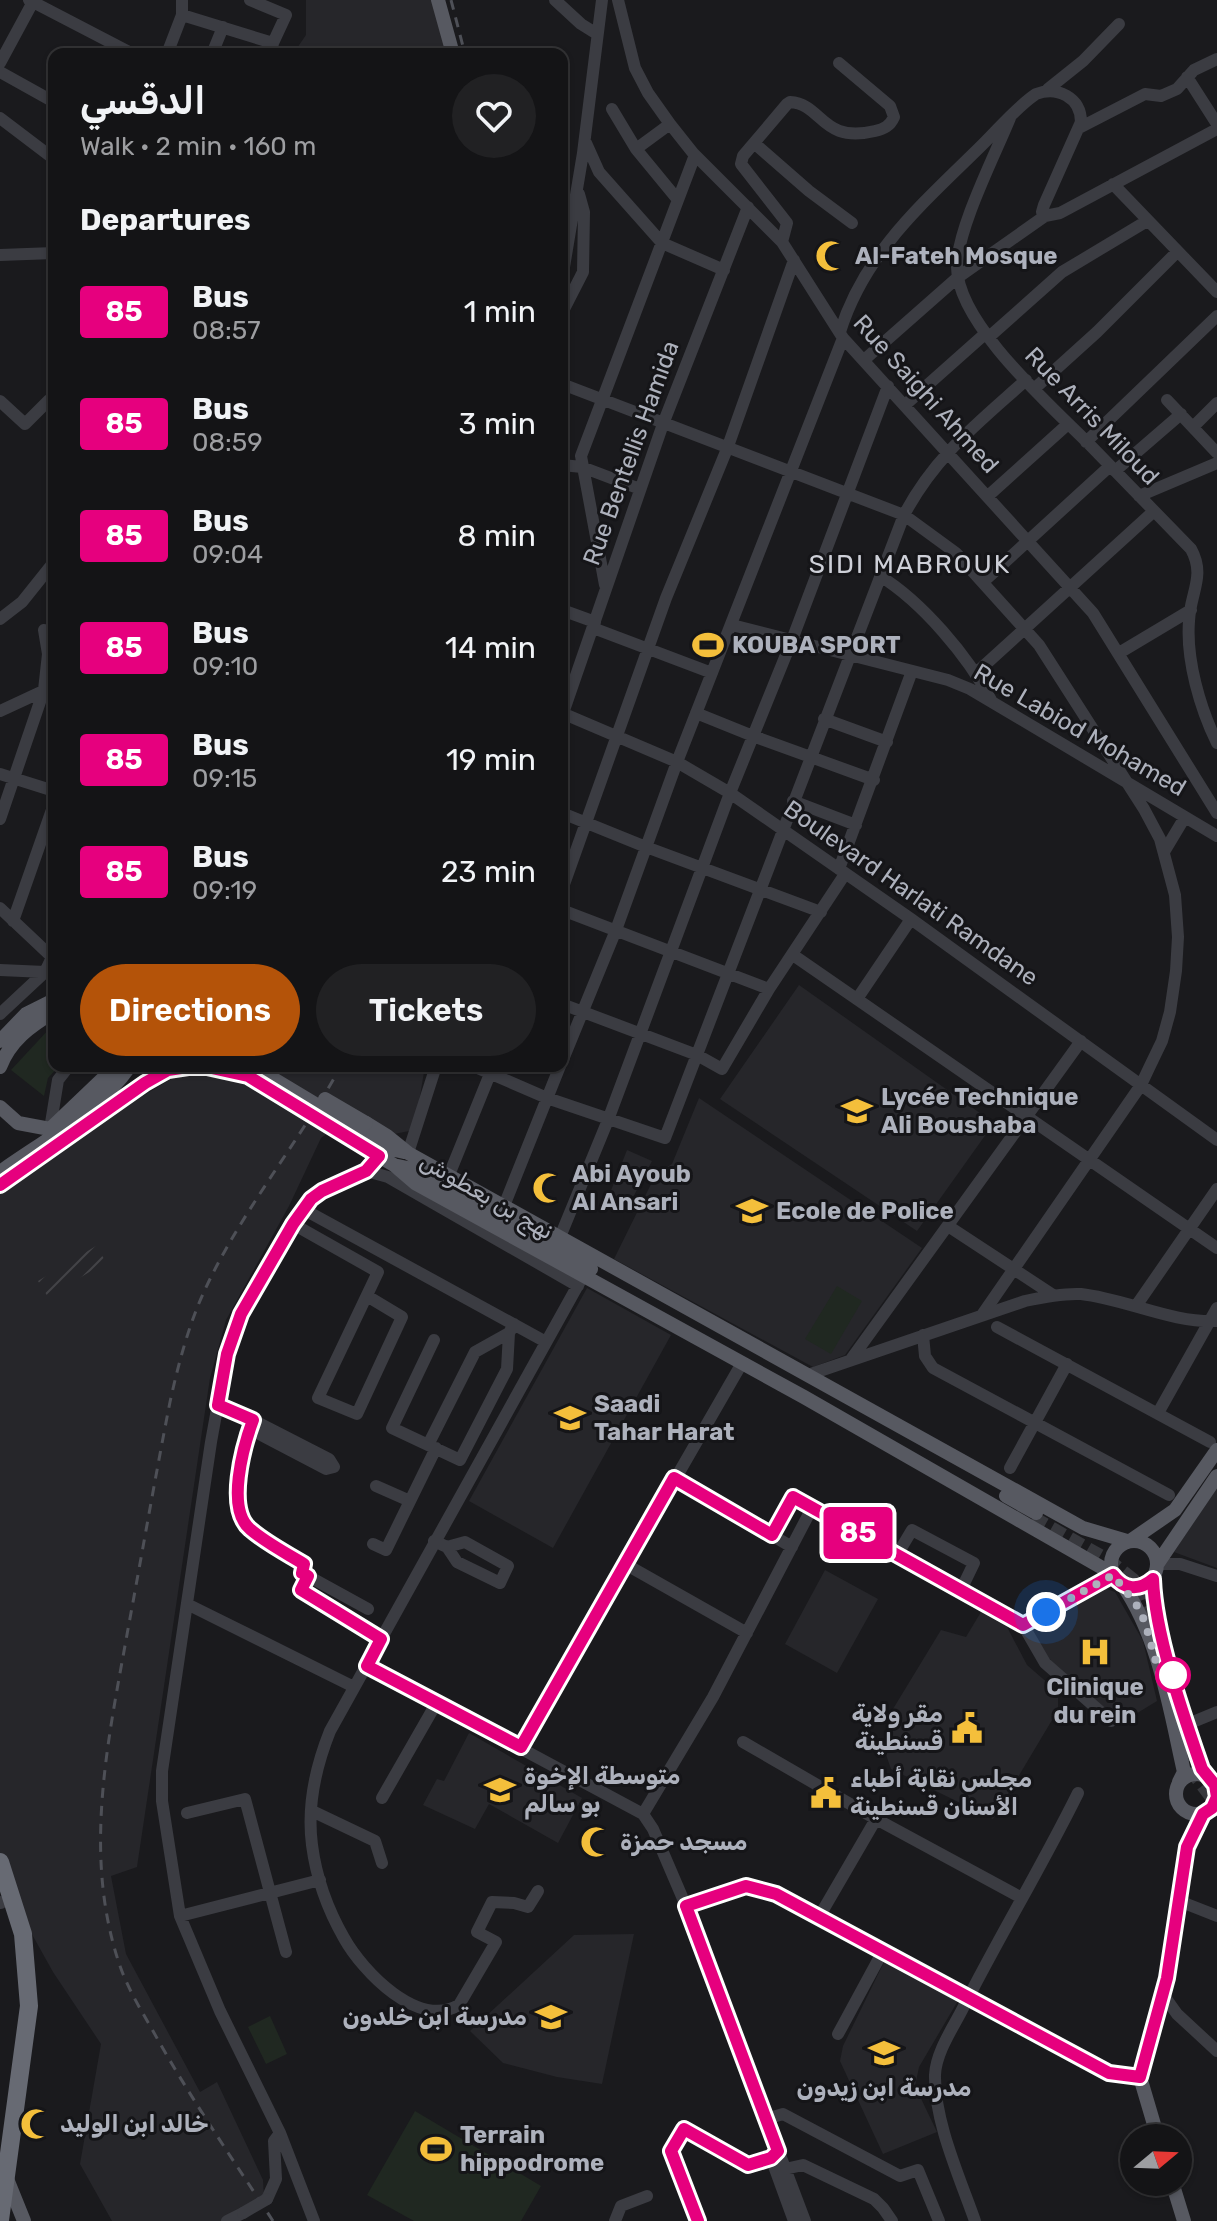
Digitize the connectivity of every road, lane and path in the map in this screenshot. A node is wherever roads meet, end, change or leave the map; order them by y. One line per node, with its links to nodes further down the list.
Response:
1 (182, 0): 8 (street)
2 (250, 0): 16 (street)
3 (438, 0): 17 (main road)
4 (555, 0): 11 (street)
5 (602, 0): 11 (street)
6 (618, 0): 28 (street, Rue Saighi Ahmed)
7 (32, 1): 12 (street); 19 (street)
8 (182, 15): 10 (street); 13 (street)
9 (1119, 24): 23 (street)
10 (223, 27): 14 (street); 15 (street)
11 (597, 34): 31 (street)
12 (122, 48)
13 (169, 48)
14 (214, 48)
15 (270, 48)
16 (272, 48)
17 (451, 48)
18 (1217, 59): 22 (street)
19 (0, 63)
20 (839, 63): 32 (street)
21 (0, 72): 24 (street)
22 (1187, 77): 29 (street); 30 (street)
23 (1048, 89): 27 (street); 30 (street)
24 (48, 99)
25 (612, 109): 33 (street)
26 (0, 118): 34 (street)
27 (1010, 118): 51 (street); 55 (street)
28 (670, 124): 33 (street); 35 (street, Rue Saighi Ahmed)
29 (1217, 126): 36 (street)
30 (1079, 128): 40 (street)
31 (584, 140): 37 (street); 45 (street)
32 (754, 143): 42 (street); 43 (street)
33 (636, 149): 38 (street)
34 (48, 154)
35 (695, 155): 38 (street); 39 (street, Rue Saighi Ahmed)
36 (1113, 184): 40 (street); 41 (street)
37 (577, 189): 44 (street); 53 (street)
38 (678, 200): 45 (street)
39 (748, 207): 43 (street, Rue Saighi Ahmed); 50 (street, Rue Bentellis Hamida)
40 (1045, 216): 51 (street)
41 (1147, 221): 47 (street); 56 (street)
42 (852, 223)
43 (782, 242): 49 (street, Rue Saighi Ahmed)
44 (568, 243)
45 (662, 243): 50 (street); 61 (street)
46 (48, 253): 48 (street)
47 (1176, 253): 52 (street); 58 (street)
48 (0, 255)
49 (794, 260): 55 (street, Rue Saighi Ahmed); 72 (street)
50 (724, 270): 68 (street, Rue Bentellis Hamida)
51 (957, 278): 56 (street, Rue Arris Miloud); 57 (street)
52 (1217, 292)
53 (568, 301)
54 (1217, 316): 71 (street)
55 (842, 335): 57 (street, Rue Saighi Ahmed); 79 (street)
56 (988, 335): 58 (street, Rue Arris Miloud); 66 (street)
57 (864, 360): 60 (street, Rue Saighi Ahmed)
58 (1030, 384): 69 (street, Rue Arris Miloud); 73 (street)
59 (568, 386): 61 (street)
60 (888, 386): 66 (street, Rue Saighi Ahmed); 81 (street)
61 (602, 400): 68 (street); 77 (street)
62 (1167, 400): 67 (street)
63 (0, 401): 64 (street)
64 (48, 403)
65 (1217, 403): 70 (street)
66 (905, 405): 73 (street, Rue Saighi Ahmed)
67 (1181, 414): 70 (street); 78 (street)
68 (663, 424): 72 (street); 80 (street, Rue Bentellis Hamida)
69 (1068, 424): 71 (street, Rue Arris Miloud); 82 (street)
70 (1193, 427): 74 (street)
71 (1086, 442): 78 (street, Rue Arris Miloud)
72 (727, 449): 79 (street); 100 (street)
73 (947, 451): 82 (street, Rue Saighi Ahmed); 85 (street)
74 (1217, 453)
75 (1217, 463): 83 (street)
76 (568, 466): 77 (street)
77 (582, 467): 80 (street); 91 (street)
78 (1113, 469): 83 (street, Rue Arris Miloud); 86 (street)
79 (791, 472): 81 (street); 96 (street)
80 (640, 489): 91 (street, Rue Bentellis Hamida)
81 (847, 495): 85 (street); 99 (street)
82 (988, 496): 86 (street, Rue Saighi Ahmed)
83 (1139, 496): 84 (street, Rue Arris Miloud)
84 (1154, 511): 90 (street); 92 (street, Rue Arris Miloud)
85 (904, 515): 88 (street); 89 (street)
86 (1029, 541): 89 (street); 90 (street, Rue Saighi Ahmed)
87 (48, 570): 94 (street)
88 (880, 576): 103 (street); 106 (street)
89 (983, 582): 97 (street)
90 (1070, 588): 97 (street); 101 (street, Rue Saighi Ahmed)
91 (605, 589): 95 (street, Rue Bentellis Hamida)
92 (1191, 610): 101 (street); 118 (street, Rue Arris Miloud)
93 (568, 613): 95 (street)
94 (0, 619)
95 (594, 625): 100 (street); 109 (street, Rue Bentellis Hamida)
96 (732, 625): 99 (street, Rue Labiod Mohamed); 105 (street)
97 (1026, 629): 106 (street); 124 (street)
98 (44, 630): 102 (street)
99 (792, 640): 103 (street, Rue Labiod Mohamed); 116 (street)
100 (649, 649): 105 (street); 115 (street)
101 (1119, 653): 128 (street, Rue Saighi Ahmed)
102 (48, 654)
103 (848, 655): 104 (street, Rue Labiod Mohamed); 114 (street)
104 (912, 671): 110 (street, Rue Labiod Mohamed); 117 (street)
105 (712, 673): 112 (street)
106 (976, 673): 110 (street)
107 (48, 688): 111 (street)
108 (48, 691): 122 (street)
109 (568, 697)
110 (993, 702): 124 (street, Rue Labiod Mohamed)
111 (0, 711)
112 (696, 713): 116 (street); 120 (street)
113 (568, 716): 115 (street, Boulevard Harlati Ramdane)
114 (824, 719): 117 (street); 119 (street)
115 (618, 736): 120 (street, Boulevard Harlati Ramdane); 133 (street)
116 (753, 736): 119 (street); 126 (street)
117 (887, 742): 123 (street)
118 (1217, 743)
119 (809, 757): 123 (street); 127 (street)
120 (677, 762): 126 (street, Boulevard Harlati Ramdane); 137 (street)
121 (0, 774): 122 (street)
122 (14, 778): 125 (street); 131 (street)
123 (874, 780): 134 (street)
124 (1126, 782): 130 (street, Rue Labiod Mohamed); 138 (street)
125 (48, 789)
126 (730, 793): 135 (street, Boulevard Harlati Ramdane); 139 (street)
127 (793, 801): 134 (street); 135 (street)
128 (1217, 813)
129 (568, 816): 133 (street)
130 (1185, 817): 136 (street, Rue Labiod Mohamed); 138 (street)
131 (0, 819)
132 (48, 821): 147 (street)
133 (587, 824): 137 (street); 141 (street)
134 (856, 825): 140 (street)
135 (782, 829): 140 (street, Boulevard Harlati Ramdane); 142 (street)
136 (1217, 836)
137 (646, 847): 139 (street); 148 (street)
138 (1164, 852): 180 (street)
139 (703, 867): 142 (street); 149 (street)
140 (842, 872): 145 (street); 146 (street, Boulevard Harlati Ramdane)
141 (568, 874)
142 (760, 888): 145 (street); 155 (street)
143 (0, 908): 147 (street)
144 (568, 912): 148 (street)
145 (821, 912): 151 (street)
146 (911, 919): 157 (street); 165 (street, Boulevard Harlati Ramdane)
147 (13, 921): 150 (street)
148 (616, 930): 149 (street); 160 (street)
149 (671, 951): 155 (street); 163 (street)
150 (48, 952)
151 (793, 955): 156 (street); 157 (street)
152 (48, 966): 154 (street)
153 (0, 970): 154 (street)
154 (45, 972): 161 (street)
155 (729, 973): 156 (street); 167 (street)
156 (769, 989): 167 (street)
157 (857, 999): 186 (street)
158 (48, 1003): 164 (main road)
159 (568, 1006): 160 (street)
160 (583, 1011): 163 (street); 166 (street)
161 (0, 1014)
162 (48, 1015): 168 (main road)
163 (640, 1032): 167 (street); 187 (street)
164 (0, 1041)
165 (1081, 1041): 180 (street, Boulevard Harlati Ramdane); 186 (street)
166 (568, 1047)
167 (697, 1055): 187 (street)
168 (0, 1067)
169 (64, 1072): 181 (street)
170 (110, 1072): 183 (main road)
171 (125, 1072): 197 (main road)
172 (164, 1072): 199 (main road, bridge)
173 (252, 1072): 189 (main road, bridge)
174 (277, 1072): 189 (main road, bridge)
175 (428, 1072): 184 (street)
176 (434, 1072): 184 (street)
177 (491, 1072): 198 (street)
178 (496, 1072): 182 (street)
179 (558, 1072): 182 (street)
180 (1141, 1085): 190 (street, Boulevard Harlati Ramdane); 193 (street)
181 (56, 1090): 183 (street); 188 (street)
182 (547, 1098): 187 (street); 201 (street)
183 (82, 1100): 188 (main road)
184 (423, 1106): 191 (street)
185 (0, 1107): 188 (main road)
186 (1026, 1117): 193 (street); 204 (street)
187 (608, 1120): 206 (street)
188 (50, 1129): 194 (main road)
189 (361, 1133): 191 (main road); 192 (main road)
190 (1217, 1140)
191 (408, 1153): 198 (main road)
192 (379, 1156): 195 (main road); 196 (street)
193 (1087, 1159): 205 (street); 208 (street)
194 (0, 1163)
195 (394, 1165): 198 (main road, نهج بن بعطوش); 209 (main road, نهج بن بعطوش)
196 (366, 1171): 202 (street); 209 (street)
197 (0, 1172)
198 (452, 1177): 201 (main road, نهج بن بعطوش)
199 (0, 1185)
200 (1217, 1189): 205 (street)
201 (505, 1206): 206 (main road, نهج بن بعطوش)
202 (303, 1209): 203 (street); 217 (street)
203 (293, 1224): 211 (street); 225 (street)
204 (948, 1226): 208 (street); 221 (street)
205 (1188, 1229): 207 (street); 212 (street)
206 (560, 1237): 224 (main road, نهج بن بعطوش)
207 (1217, 1248)
208 (1014, 1267): 210 (street); 214 (street)
209 (580, 1281): 220 (street); 222 (main road, نهج بن بعطوش)
210 (1053, 1295): 212 (street); 214 (street)
211 (367, 1296): 211 (street)
212 (1136, 1306): 215 (street)
213 (1217, 1308): 215 (street)
214 (982, 1315): 218 (street)
215 (1213, 1321): 226 (street)
216 (997, 1327): 223 (street)
217 (511, 1329): 220 (street); 230 (street); 230 (street)
218 (923, 1335): 221 (street); 227 (street)
219 (434, 1340): 230 (street)
220 (546, 1342): 240 (street)
221 (852, 1358): 224 (street)
222 (742, 1363): 234 (street); 250 (main road, نهج بن بعطوش)
223 (1067, 1364): 226 (street); 227 (street)
224 (808, 1375): 241 (main road, نهج بن بعطوش)
225 (218, 1405): 228 (street); 252 (street)
226 (1158, 1413): 229 (street)
227 (1035, 1424): 232 (street); 236 (street)
228 (251, 1425): 231 (street); 248 (street)
229 (1214, 1446): 241 (main road)
230 (432, 1447): 237 (street)
231 (297, 1448)
232 (1010, 1468)
233 (1217, 1476): 247 (main road)
234 (674, 1478): 239 (street); 246 (street)
235 (376, 1486): 237 (street)
236 (1169, 1495)
237 (410, 1501): 242 (street)
238 (812, 1508): 239 (street); 244 (street); 245 (street)
239 (772, 1535): 244 (street)
240 (434, 1541): 243 (street); 256 (street)
241 (1129, 1541): 247 (main road); 250 (main road)
242 (373, 1544)
243 (447, 1547): 243 (street)
244 (792, 1547): 255 (street)
245 (897, 1555): 251 (street); 251 (street)
246 (625, 1564): 255 (street); 264 (street)
247 (1156, 1569): 249 (street); 250 (main road); 262 (main road)
248 (308, 1576): 253 (street); 256 (street)
249 (1217, 1576)
250 (1116, 1578): 254 (street); 266 (main road)
251 (961, 1590): 254 (street)
252 (187, 1604): 258 (street); 285 (street)
253 (368, 1609)
254 (1023, 1625): 261 (street)
255 (747, 1633): 273 (street)
256 (381, 1639): 257 (street)
257 (367, 1666): 258 (street); 259 (street)
258 (354, 1687): 270 (street)
259 (437, 1702): 264 (street); 268 (street)
260 (1217, 1712): 262 (street)
261 (1111, 1721)
262 (1188, 1724): 265 (main road)
263 (743, 1742): 274 (street)
264 (521, 1747): 273 (street)
265 (1209, 1773): 266 (main road); 272 (main road)
266 (1179, 1782): 269 (main road)
267 (1078, 1793): 281 (street)
268 (382, 1798)
269 (1182, 1809): 272 (main road); 275 (main road)
270 (312, 1811): 277 (street); 278 (street)
271 (187, 1813): 280 (street)
272 (1209, 1813): 275 (main road)
273 (643, 1814): 284 (street)
274 (876, 1819): 281 (street); 287 (street)
275 (1187, 1847): 282 (main road)
276 (0, 1862): 301 (highway)
277 (382, 1863)
278 (320, 1880): 279 (street); 280 (street)
279 (538, 1891)
280 (270, 1892): 285 (street); 289 (street)
281 (1022, 1898): 291 (street)
282 (1179, 1901): 286 (street); 290 (main road)
283 (0, 1902): 298 (highway)
284 (686, 1906): 287 (street); 295 (street)
285 (180, 1916): 297 (street)
286 (1217, 1916)
287 (819, 1917): 288 (street)
288 (883, 1951): 291 (street); 292 (street)
289 (286, 1952)
290 (1162, 1993): 293 (street); 294 (main road)
291 (969, 1997): 294 (street); 314 (street)
292 (838, 2034)
293 (1217, 2051)
294 (1140, 2077): 296 (main road)
295 (766, 2119): 299 (street); 313 (street)
296 (1154, 2124)
297 (280, 2133): 306 (street, bridge); 307 (street)
298 (0, 2135)
299 (774, 2154): 300 (street); 309 (street); 310 (street)
300 (785, 2169): 311 (street); 312 (street)
301 (7, 2179): 304 (highway); 305 (main road)
302 (647, 2196): 308 (street)
303 (1176, 2196): 315 (main road)
304 (0, 2220)
305 (24, 2221)
306 (227, 2221)
307 (314, 2221)
308 (615, 2221)
309 (698, 2221)
310 (794, 2221)
311 (805, 2221)
312 (892, 2221)
313 (939, 2221)
314 (975, 2221)
315 (1184, 2221)

